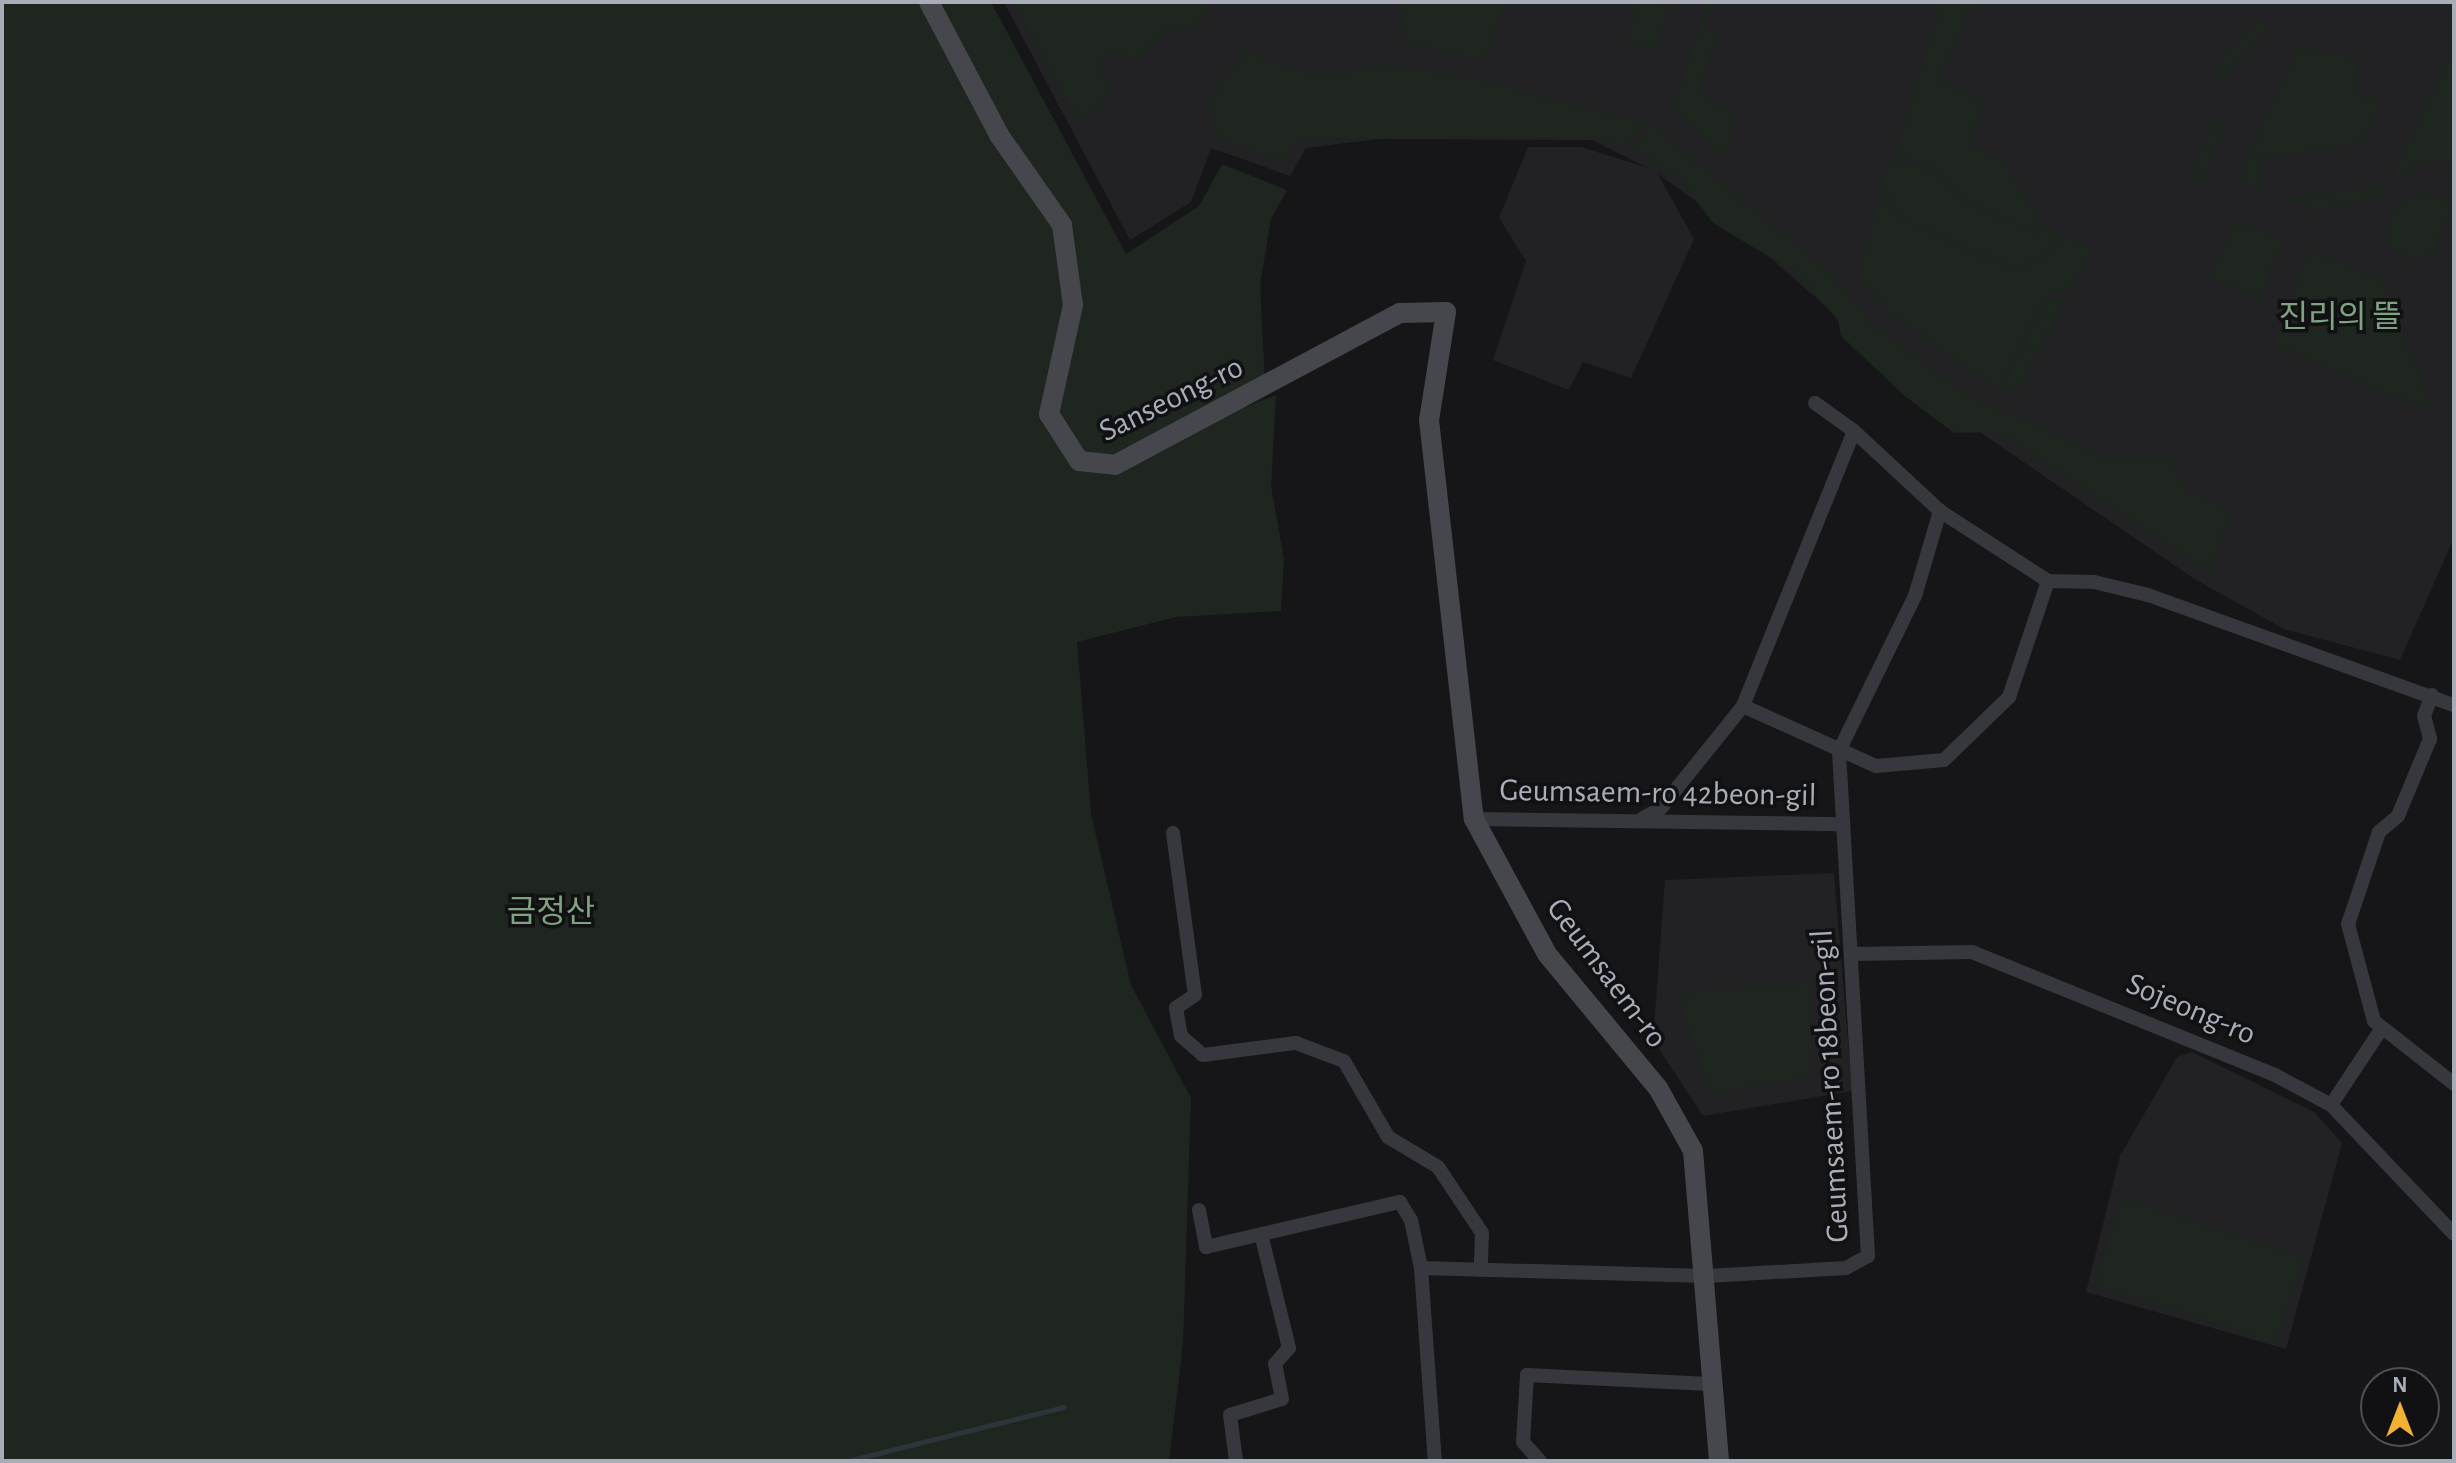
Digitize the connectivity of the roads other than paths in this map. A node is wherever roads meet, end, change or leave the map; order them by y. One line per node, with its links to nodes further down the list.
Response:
1 (929, 2): 2 (main road, Sanseong-ro)
2 (1446, 312): 11 (main road, Geumsaem-ro)
3 (1815, 403): 4 (street)
4 (1854, 431): 5 (street); 9 (street)
5 (1940, 511): 6 (street); 10 (street, Geumsaem-ro 18beon-gil)
6 (2048, 581): 7 (street); 10 (street)
7 (2432, 695): 8 (street); 16 (street)
8 (2454, 705)
9 (1743, 706): 10 (street); 12 (street)
10 (1839, 751): 13 (street, Geumsaem-ro 18beon-gil)
11 (1474, 819): 12 (street, Geumsaem-ro 42beon-gil); 24 (main road, Geumsaem-ro)
12 (1639, 820): 13 (street, Geumsaem-ro 42beon-gil)
13 (1842, 824): 15 (street, Geumsaem-ro 18beon-gil)
14 (1173, 833): 23 (street)
15 (1852, 954): 18 (street, Sojeong-ro); 24 (street, Geumsaem-ro 18beon-gil)
16 (2382, 1028): 17 (street); 18 (street)
17 (2454, 1084)
18 (2331, 1105): 21 (street, Sojeong-ro)
19 (1199, 1210): 20 (street)
20 (1261, 1234): 22 (street); 26 (street)
21 (2454, 1234)
22 (1421, 1268): 23 (street); 27 (street)
23 (1481, 1270): 24 (street)
24 (1707, 1276): 25 (main road, Geumsaem-ro)
25 (1714, 1384): 28 (street); 29 (main road, Geumsaem-ro)
26 (1236, 1461)
27 (1435, 1461)
28 (1540, 1461)
29 (1719, 1461)

